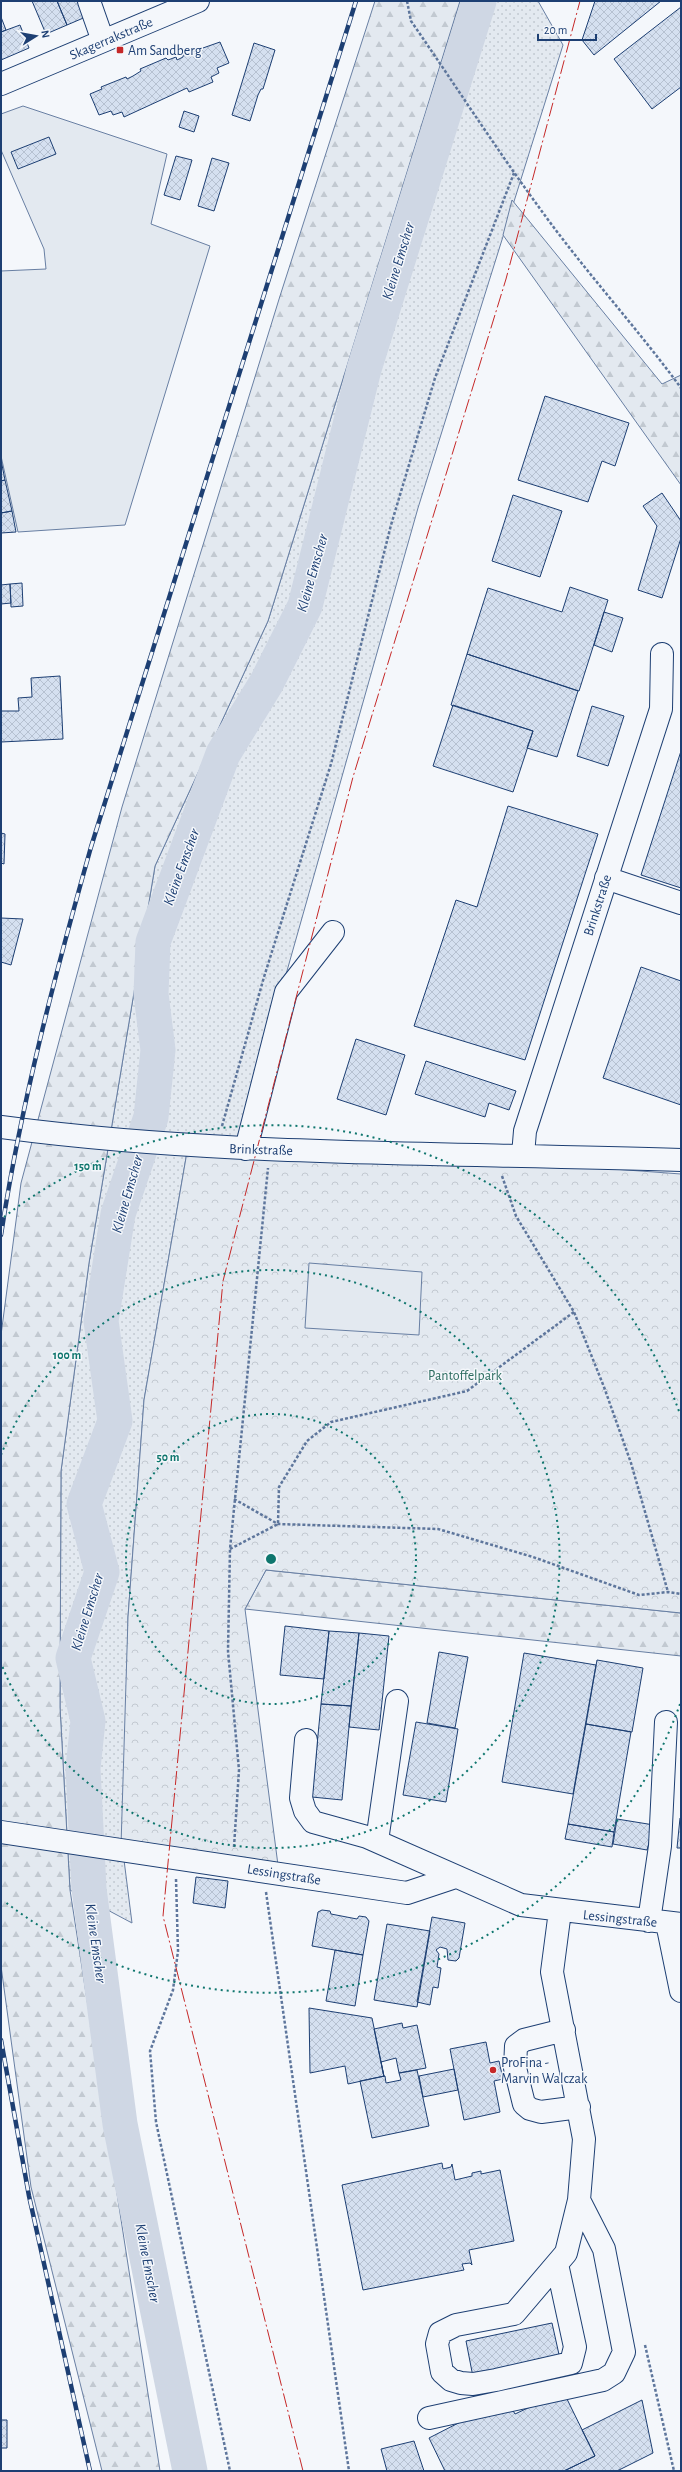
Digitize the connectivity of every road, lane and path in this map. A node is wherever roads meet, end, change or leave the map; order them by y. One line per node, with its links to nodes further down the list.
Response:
1 (89, 1): 6 (street)
2 (99, 1): 6 (street)
3 (198, 1): 5 (street, Skagerrakstraße)
4 (407, 1): 8 (path)
5 (165, 8): 6 (street, Skagerrakstraße)
6 (108, 39): 7 (street, Skagerrakstraße)
7 (1, 84)
8 (514, 173): 9 (path); 15 (path)
9 (681, 388)
10 (662, 654): 11 (street, Brinkstraße)
11 (606, 878): 12 (street); 19 (street, Brinkstraße)
12 (681, 903)
13 (333, 932): 16 (street)
14 (1, 1127): 15 (street, Brinkstraße)
15 (214, 1148): 16 (street, Brinkstraße)
16 (246, 1149): 17 (street, Brinkstraße)
17 (270, 1150): 18 (street, Brinkstraße); 22 (path)
18 (499, 1154): 19 (street, Brinkstraße); 21 (path)
19 (523, 1155): 20 (street, Brinkstraße)
20 (681, 1160)
21 (574, 1312): 23 (path); 25 (path)
22 (234, 1499): 23 (path); 24 (path)
23 (278, 1524): 24 (path); 25 (path)
24 (230, 1549): 33 (path)
25 (668, 1592): 26 (path)
26 (681, 1594)
27 (397, 1701): 31 (street)
28 (666, 1722): 37 (street)
29 (306, 1740): 31 (street)
30 (1, 1832): 32 (street, Lessingstraße)
31 (377, 1841): 35 (street)
32 (173, 1856): 33 (street, Lessingstraße); 44 (path)
33 (232, 1865): 34 (street, Lessingstraße)
34 (262, 1870): 35 (street, Lessingstraße); 45 (path)
35 (455, 1876): 36 (street, Lessingstraße)
36 (560, 1911): 37 (street, Lessingstraße); 39 (street)
37 (666, 1922): 38 (street)
38 (681, 1991)
39 (564, 2030): 40 (street); 40 (street)
40 (579, 2107): 41 (street)
41 (579, 2200): 42 (street); 43 (street)
42 (557, 2264): 42 (street)
43 (429, 2418)
44 (230, 2471)
45 (349, 2471)

